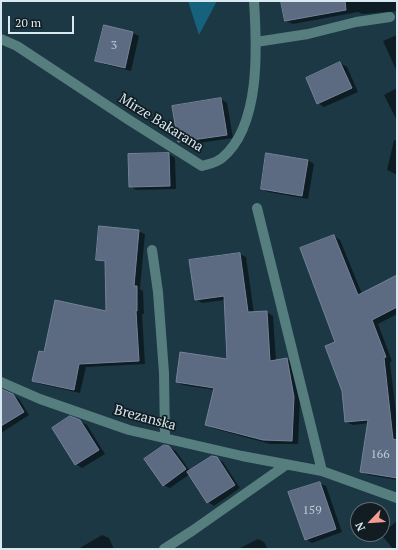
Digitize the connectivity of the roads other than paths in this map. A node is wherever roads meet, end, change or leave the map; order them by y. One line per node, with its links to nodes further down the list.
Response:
1 (254, 1): 4 (street, Mirze Bakarana)
2 (390, 17): 4 (street)
3 (1, 39): 4 (street, Mirze Bakarana)
4 (256, 42)
5 (257, 208): 10 (street)
6 (152, 250): 8 (street)
7 (1, 382): 8 (street, Brezanska)
8 (165, 438): 9 (street, Brezanska)
9 (286, 465): 10 (street, Brezanska); 12 (street)
10 (322, 471): 11 (street, Brezanska)
11 (397, 498)
12 (164, 549)

